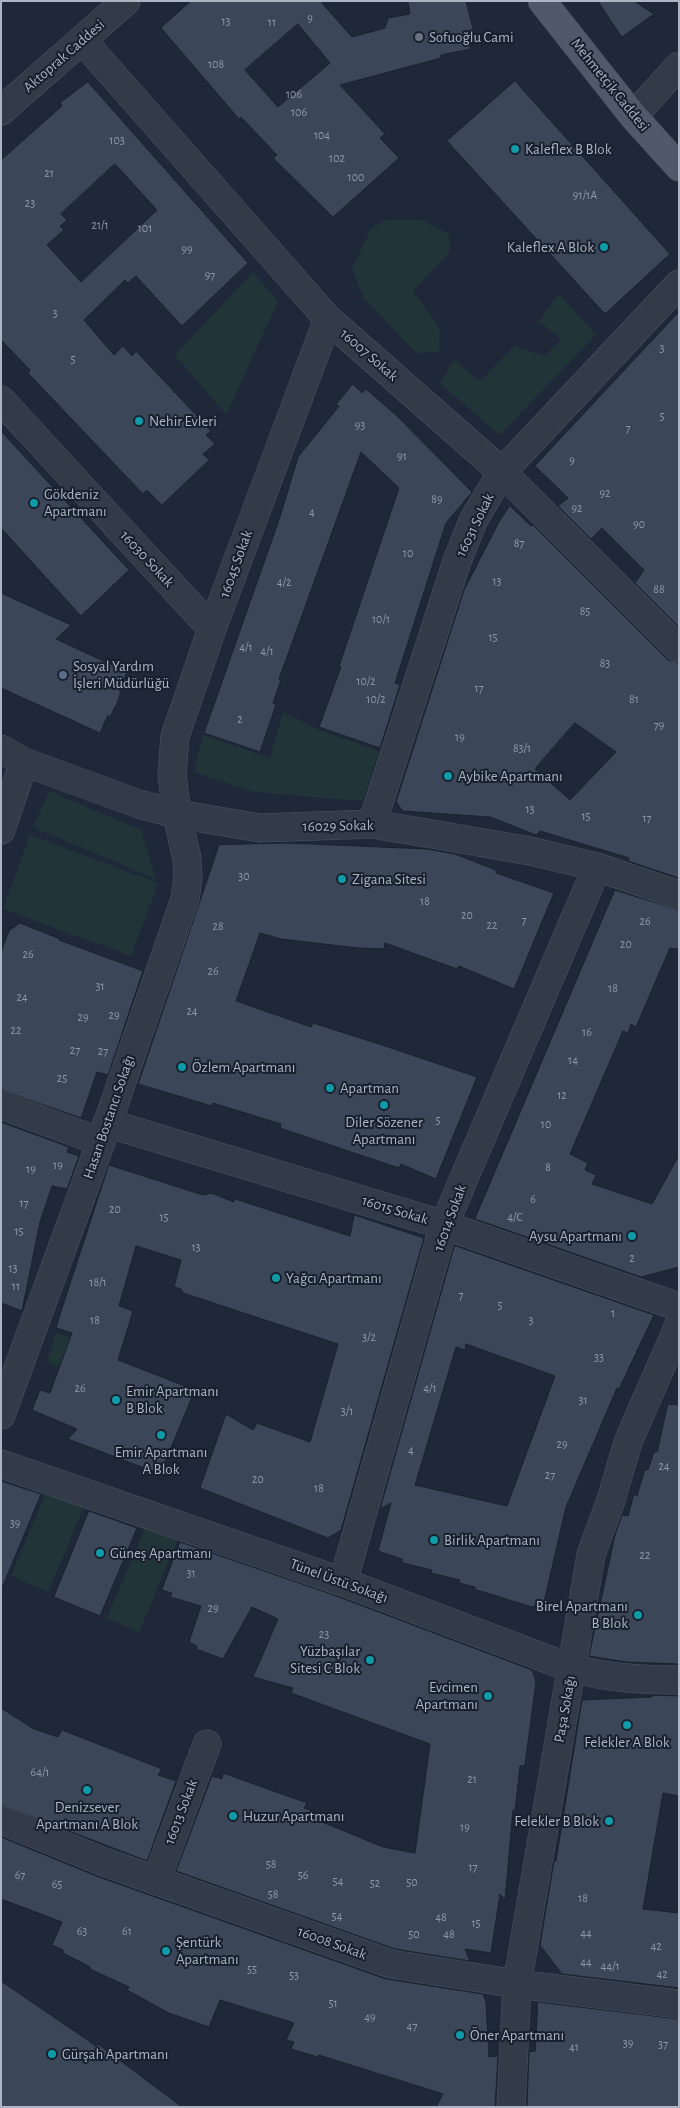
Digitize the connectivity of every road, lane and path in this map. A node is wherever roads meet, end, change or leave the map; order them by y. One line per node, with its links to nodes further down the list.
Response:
1 (126, 1): 3 (street, Aktoprak Caddesi)
2 (542, 1): 6 (main road, Mehmetçik Caddesi)
3 (82, 40): 5 (street, Aktoprak Caddesi); 9 (street, 16007 Sokak)
4 (679, 66): 6 (street)
5 (1, 111)
6 (633, 116): 7 (main road, Mehmetçik Caddesi)
7 (679, 167)
8 (679, 284): 11 (street, 16031 Sokak)
9 (328, 319): 11 (street, 16007 Sokak); 12 (street, 16045 Sokak)
10 (1, 400): 12 (street, 16030 Sokak)
11 (502, 472): 13 (street, 16007 Sokak); 16 (street, 16031 Sokak)
12 (212, 629): 15 (street, 16045 Sokak)
13 (679, 649)
14 (13, 755): 15 (street, 16029 Sokak); 17 (street)
15 (177, 814): 16 (street, 16029 Sokak); 21 (street, Hasan Bostancı Sokağı)
16 (372, 824): 18 (street, 16029 Sokak)
17 (1, 830)
18 (597, 868): 19 (street, 16029 Sokak); 22 (street, 16014 Sokak)
19 (679, 895)
20 (1, 1105): 21 (street, 16015 Sokak)
21 (104, 1132): 22 (street, 16015 Sokak); 24 (street, Hasan Bostancı Sokağı)
22 (444, 1225): 23 (street, 16015 Sokak); 26 (street, 16014 Sokak)
23 (678, 1322): 27 (street, Paşa Sokağı)
24 (1, 1415)
25 (1, 1464): 26 (street, Tünel Üstü Sokağı)
26 (343, 1582): 27 (street, Tünel Üstü Sokağı)
27 (571, 1668): 28 (street, Tünel Üstü Sokağı); 32 (street, Paşa Sokağı)
28 (679, 1680)
29 (207, 1744): 31 (street, 16013 Sokak)
30 (1, 1820): 31 (street, 16008 Sokak)
31 (156, 1881): 32 (street, 16008 Sokak)
32 (517, 1984): 33 (street, 16008 Sokak); 34 (street, Paşa Sokağı)
33 (679, 2004)
34 (511, 2107)

